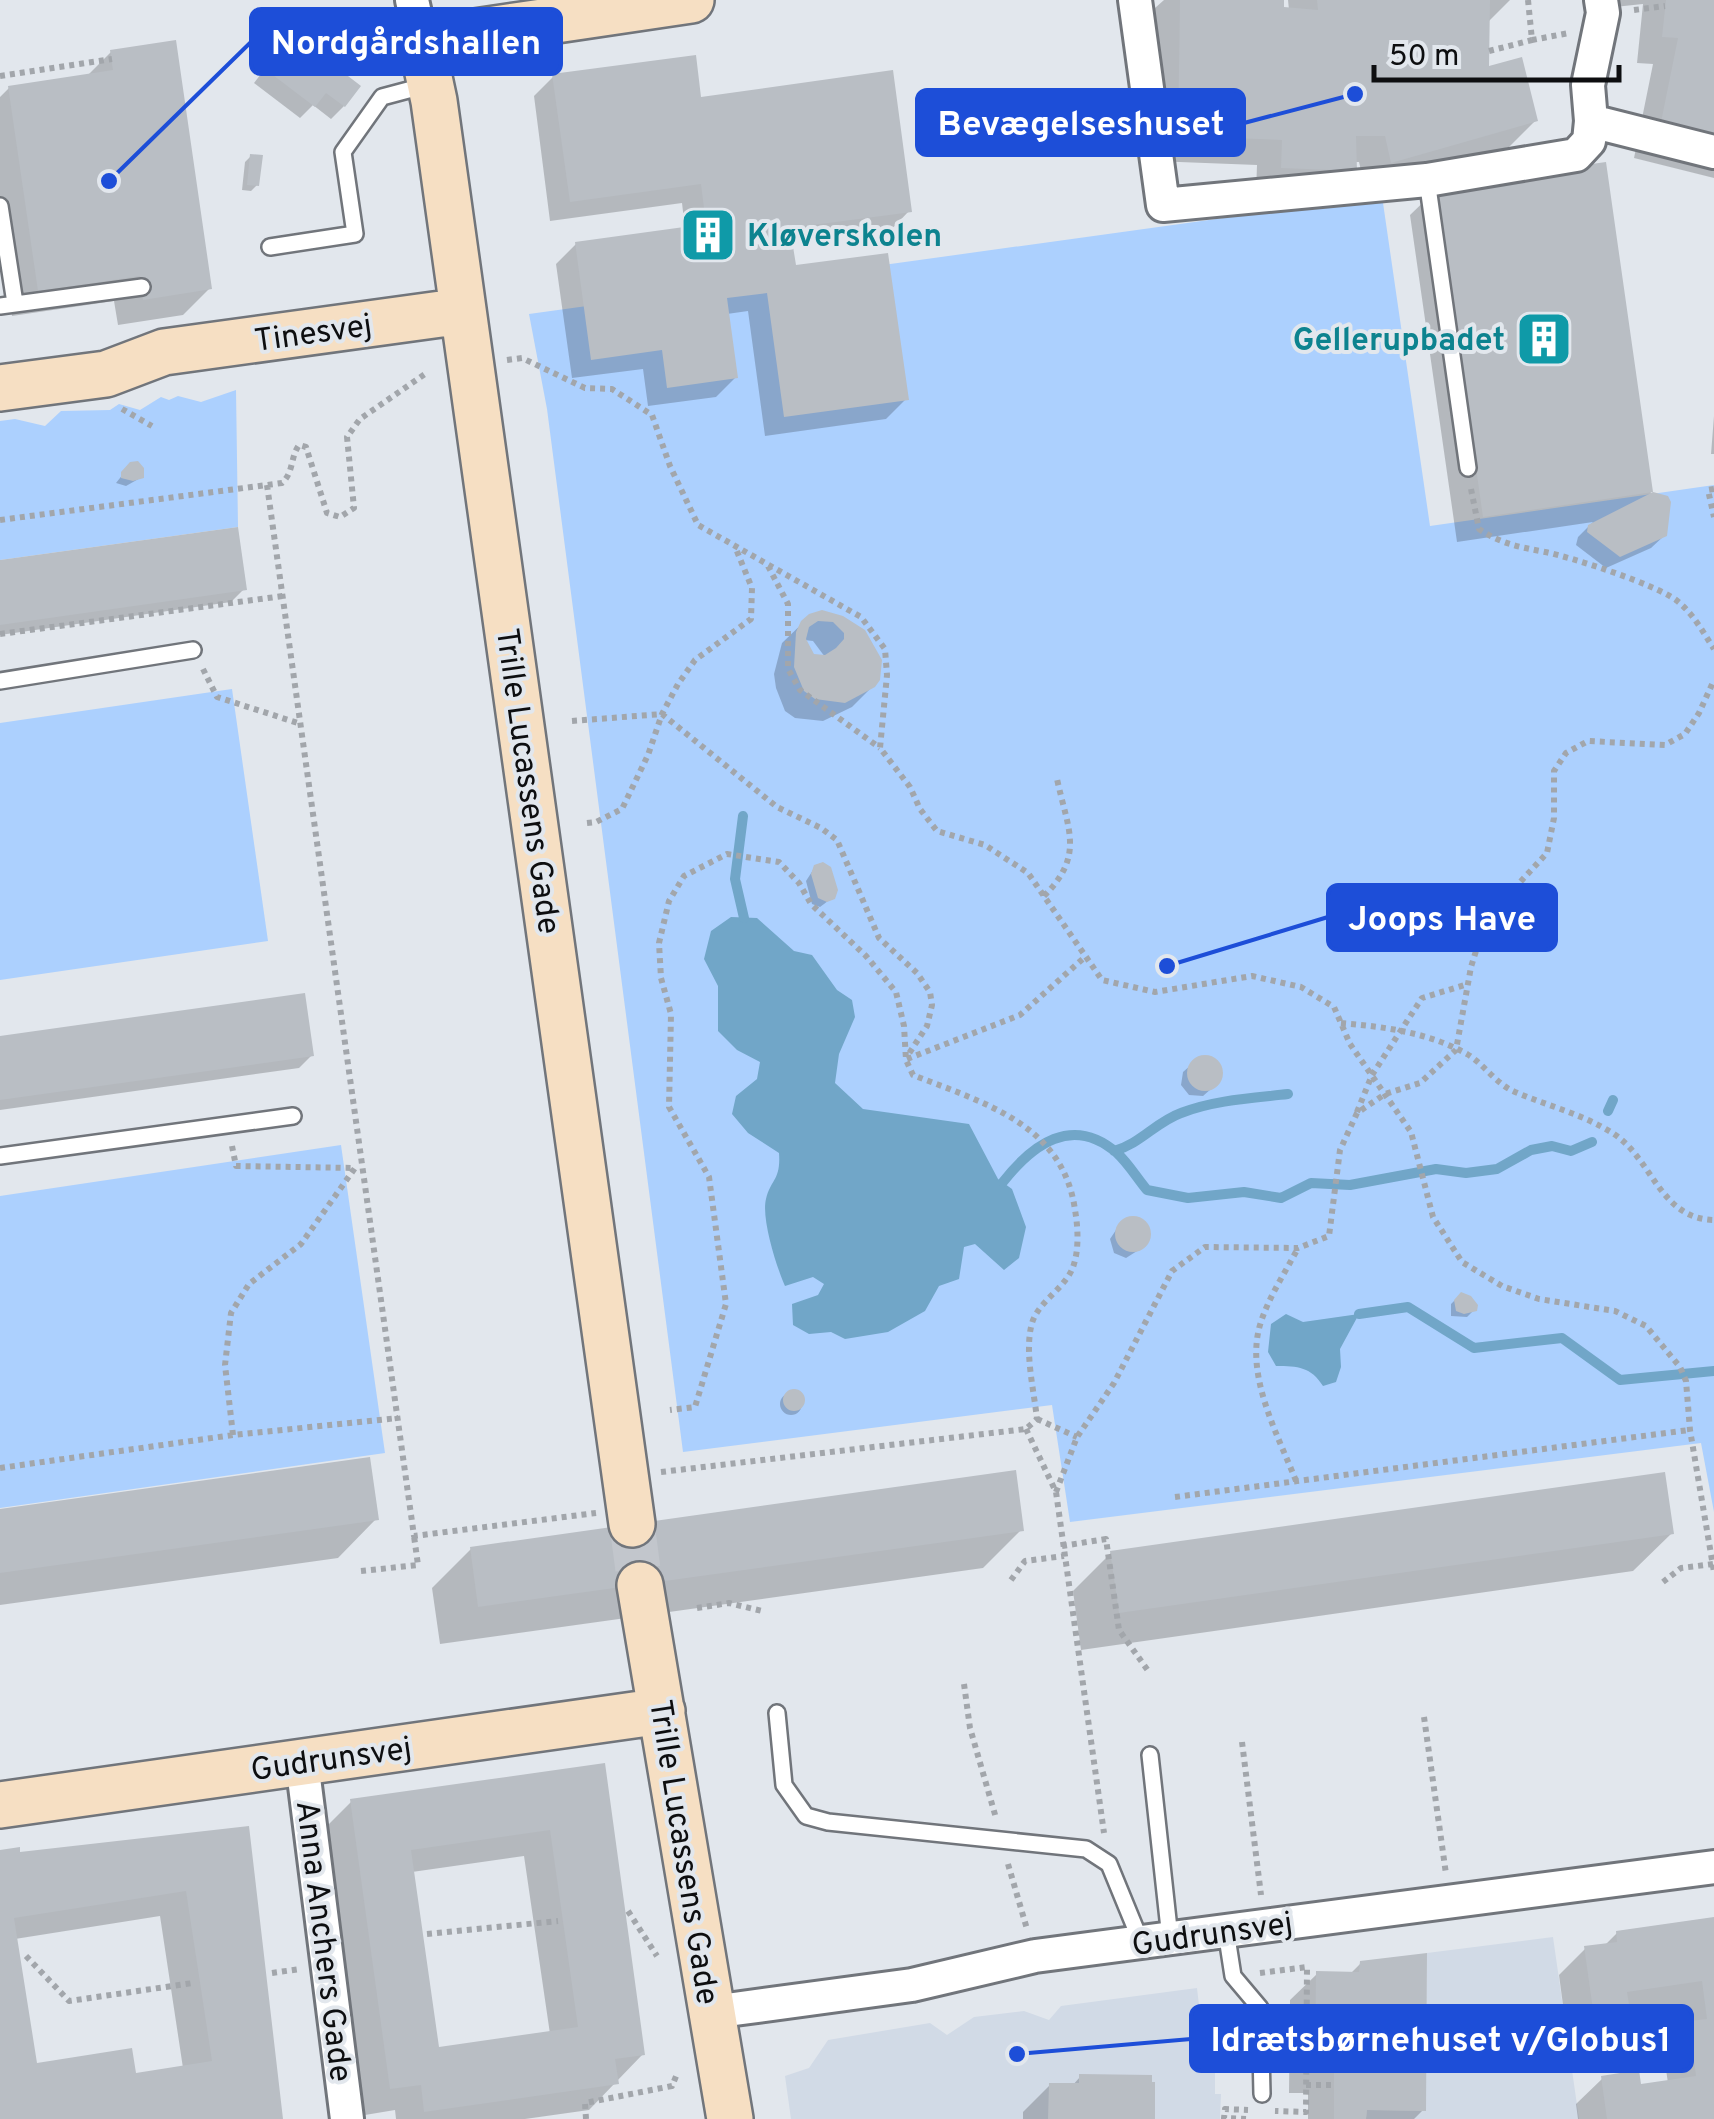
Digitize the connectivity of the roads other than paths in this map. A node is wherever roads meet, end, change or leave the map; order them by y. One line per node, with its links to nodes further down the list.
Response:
1 (691, 0): 4 (street)
2 (1135, 0): 8 (street)
3 (1601, 14): 6 (street)
4 (422, 18): 5 (street, Trille Lucassens Gade)
5 (430, 84): 10 (lane); 13 (street, Trille Lucassens Gade)
6 (1591, 121): 7 (street); 8 (street)
7 (1714, 152)
8 (1426, 180): 17 (lane)
9 (0, 206): 12 (lane)
10 (270, 247)
11 (142, 287): 12 (lane)
12 (8, 305)
13 (463, 311): 14 (street, Tinesvej); 22 (street, Trille Lucassens Gade)
14 (164, 352): 15 (street, Tinesvej); 16 (street, Tinesvej)
15 (0, 359)
16 (0, 388)
17 (1468, 468)
18 (193, 650): 19 (lane)
19 (0, 680)
20 (293, 1116): 21 (lane)
21 (0, 1156)
22 (629, 1503)
23 (640, 1585): 24 (street, Trille Lucassens Gade)
24 (662, 1712): 27 (street, Gudrunsvej); 32 (street, Trille Lucassens Gade)
25 (777, 1712): 31 (lane)
26 (1150, 1755): 31 (lane)
27 (302, 1762): 28 (street, Gudrunsvej); 34 (street, Anna Anchers Gade)
28 (0, 1805)
29 (1714, 1867): 30 (street, Gudrunsvej)
30 (1226, 1931): 31 (street, Gudrunsvej); 33 (lane)
31 (1156, 1940): 32 (street, Gudrunsvej)
32 (712, 2012): 35 (street, Trille Lucassens Gade)
33 (1262, 2094)
34 (348, 2119)
35 (730, 2119)

